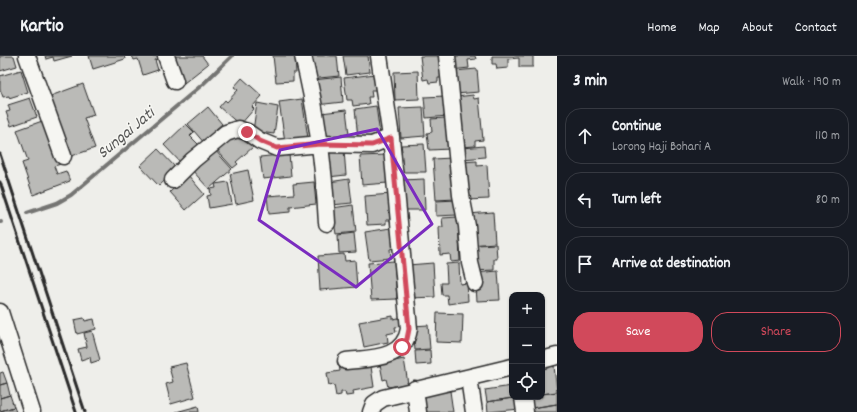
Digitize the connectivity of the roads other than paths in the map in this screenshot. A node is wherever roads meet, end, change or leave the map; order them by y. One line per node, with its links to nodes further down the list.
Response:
1 (27, 56): 9 (street)
2 (166, 56): 6 (street)
3 (303, 56): 8 (street)
4 (379, 56): 7 (street)
5 (447, 56): 12 (street)
6 (175, 81)
7 (391, 138): 8 (street); 16 (street)
8 (321, 144): 10 (street); 11 (street)
9 (63, 156)
10 (173, 180)
11 (327, 223)
12 (475, 283)
13 (0, 312): 22 (street)
14 (557, 356): 15 (street)
15 (545, 359)
16 (346, 361)
17 (509, 368): 18 (street)
18 (469, 378): 19 (street); 24 (street)
19 (415, 389): 21 (street); 23 (street)
20 (523, 400): 25 (street)
21 (372, 408)
22 (32, 412)
23 (418, 412)
24 (474, 412)
25 (525, 412)

